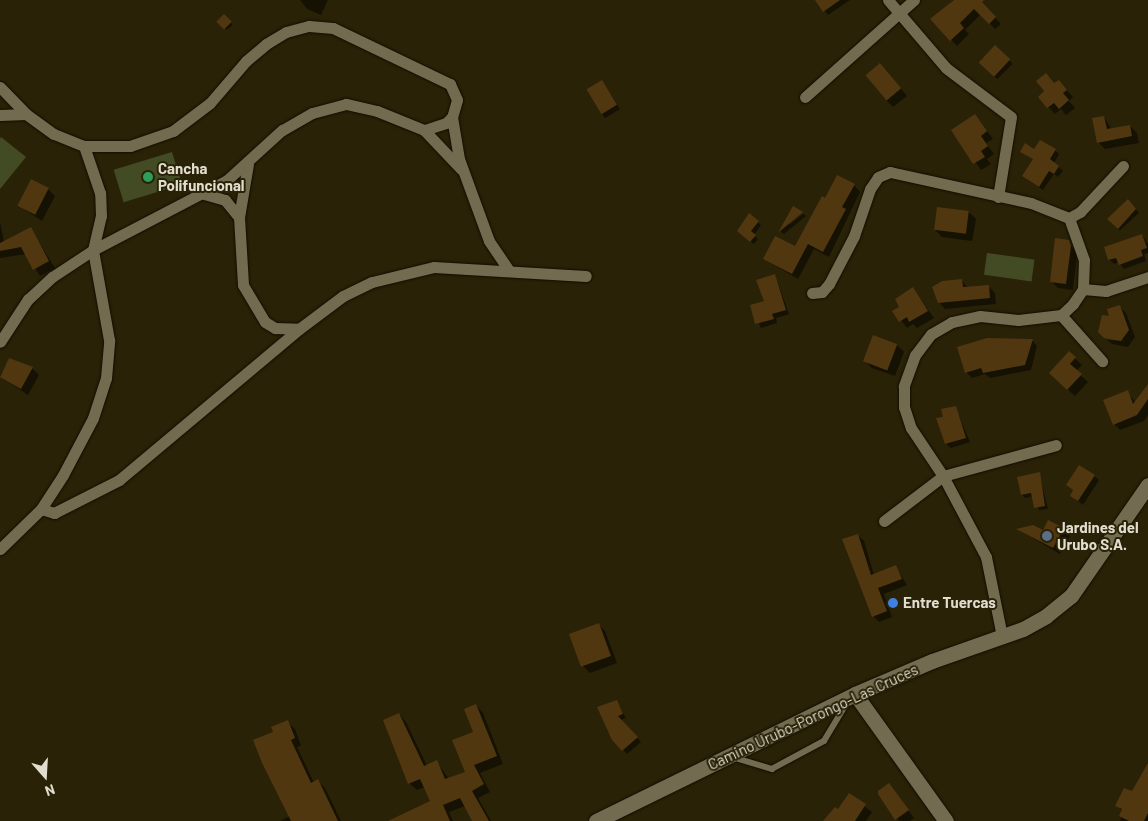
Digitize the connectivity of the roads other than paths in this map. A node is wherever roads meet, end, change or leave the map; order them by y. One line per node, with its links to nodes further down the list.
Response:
1 (888, 0): 3 (street)
2 (914, 0): 3 (street)
3 (899, 12): 5 (street); 15 (street)
4 (0, 87): 7 (street)
5 (805, 97)
6 (0, 114): 7 (street)
7 (26, 114): 10 (street)
8 (452, 117): 9 (street); 10 (street); 13 (street)
9 (424, 130): 11 (street); 13 (street)
10 (84, 146): 18 (street)
11 (248, 164): 14 (street); 16 (street)
12 (1123, 166): 17 (street)
13 (464, 172): 19 (street)
14 (204, 194): 16 (street); 18 (street)
15 (998, 197): 17 (street); 23 (street)
16 (239, 217): 25 (street)
17 (1070, 218): 22 (street)
18 (93, 250): 26 (street); 31 (street)
19 (508, 269): 20 (street); 25 (street)
20 (586, 276)
21 (1148, 277): 22 (street)
22 (1083, 289): 24 (street)
23 (812, 293)
24 (1061, 315): 27 (street); 29 (street)
25 (299, 329): 31 (street)
26 (0, 342)
27 (1102, 361)
28 (1056, 445): 29 (street)
29 (943, 476): 32 (street); 34 (street)
30 (1148, 484): 34 (main road, Camino Urubo-Porongo-Las Cruces)
31 (40, 509): 33 (street)
32 (884, 521)
33 (0, 550)
34 (1002, 636): 35 (main road, Camino Urubo-Porongo-Las Cruces)
35 (853, 696): 36 (main road, Camino Urubo-Porongo-Las Cruces); 36 (lane); 38 (main road)
36 (730, 756): 37 (main road, Camino Urubo-Porongo-Las Cruces)
37 (596, 821)
38 (946, 821)

